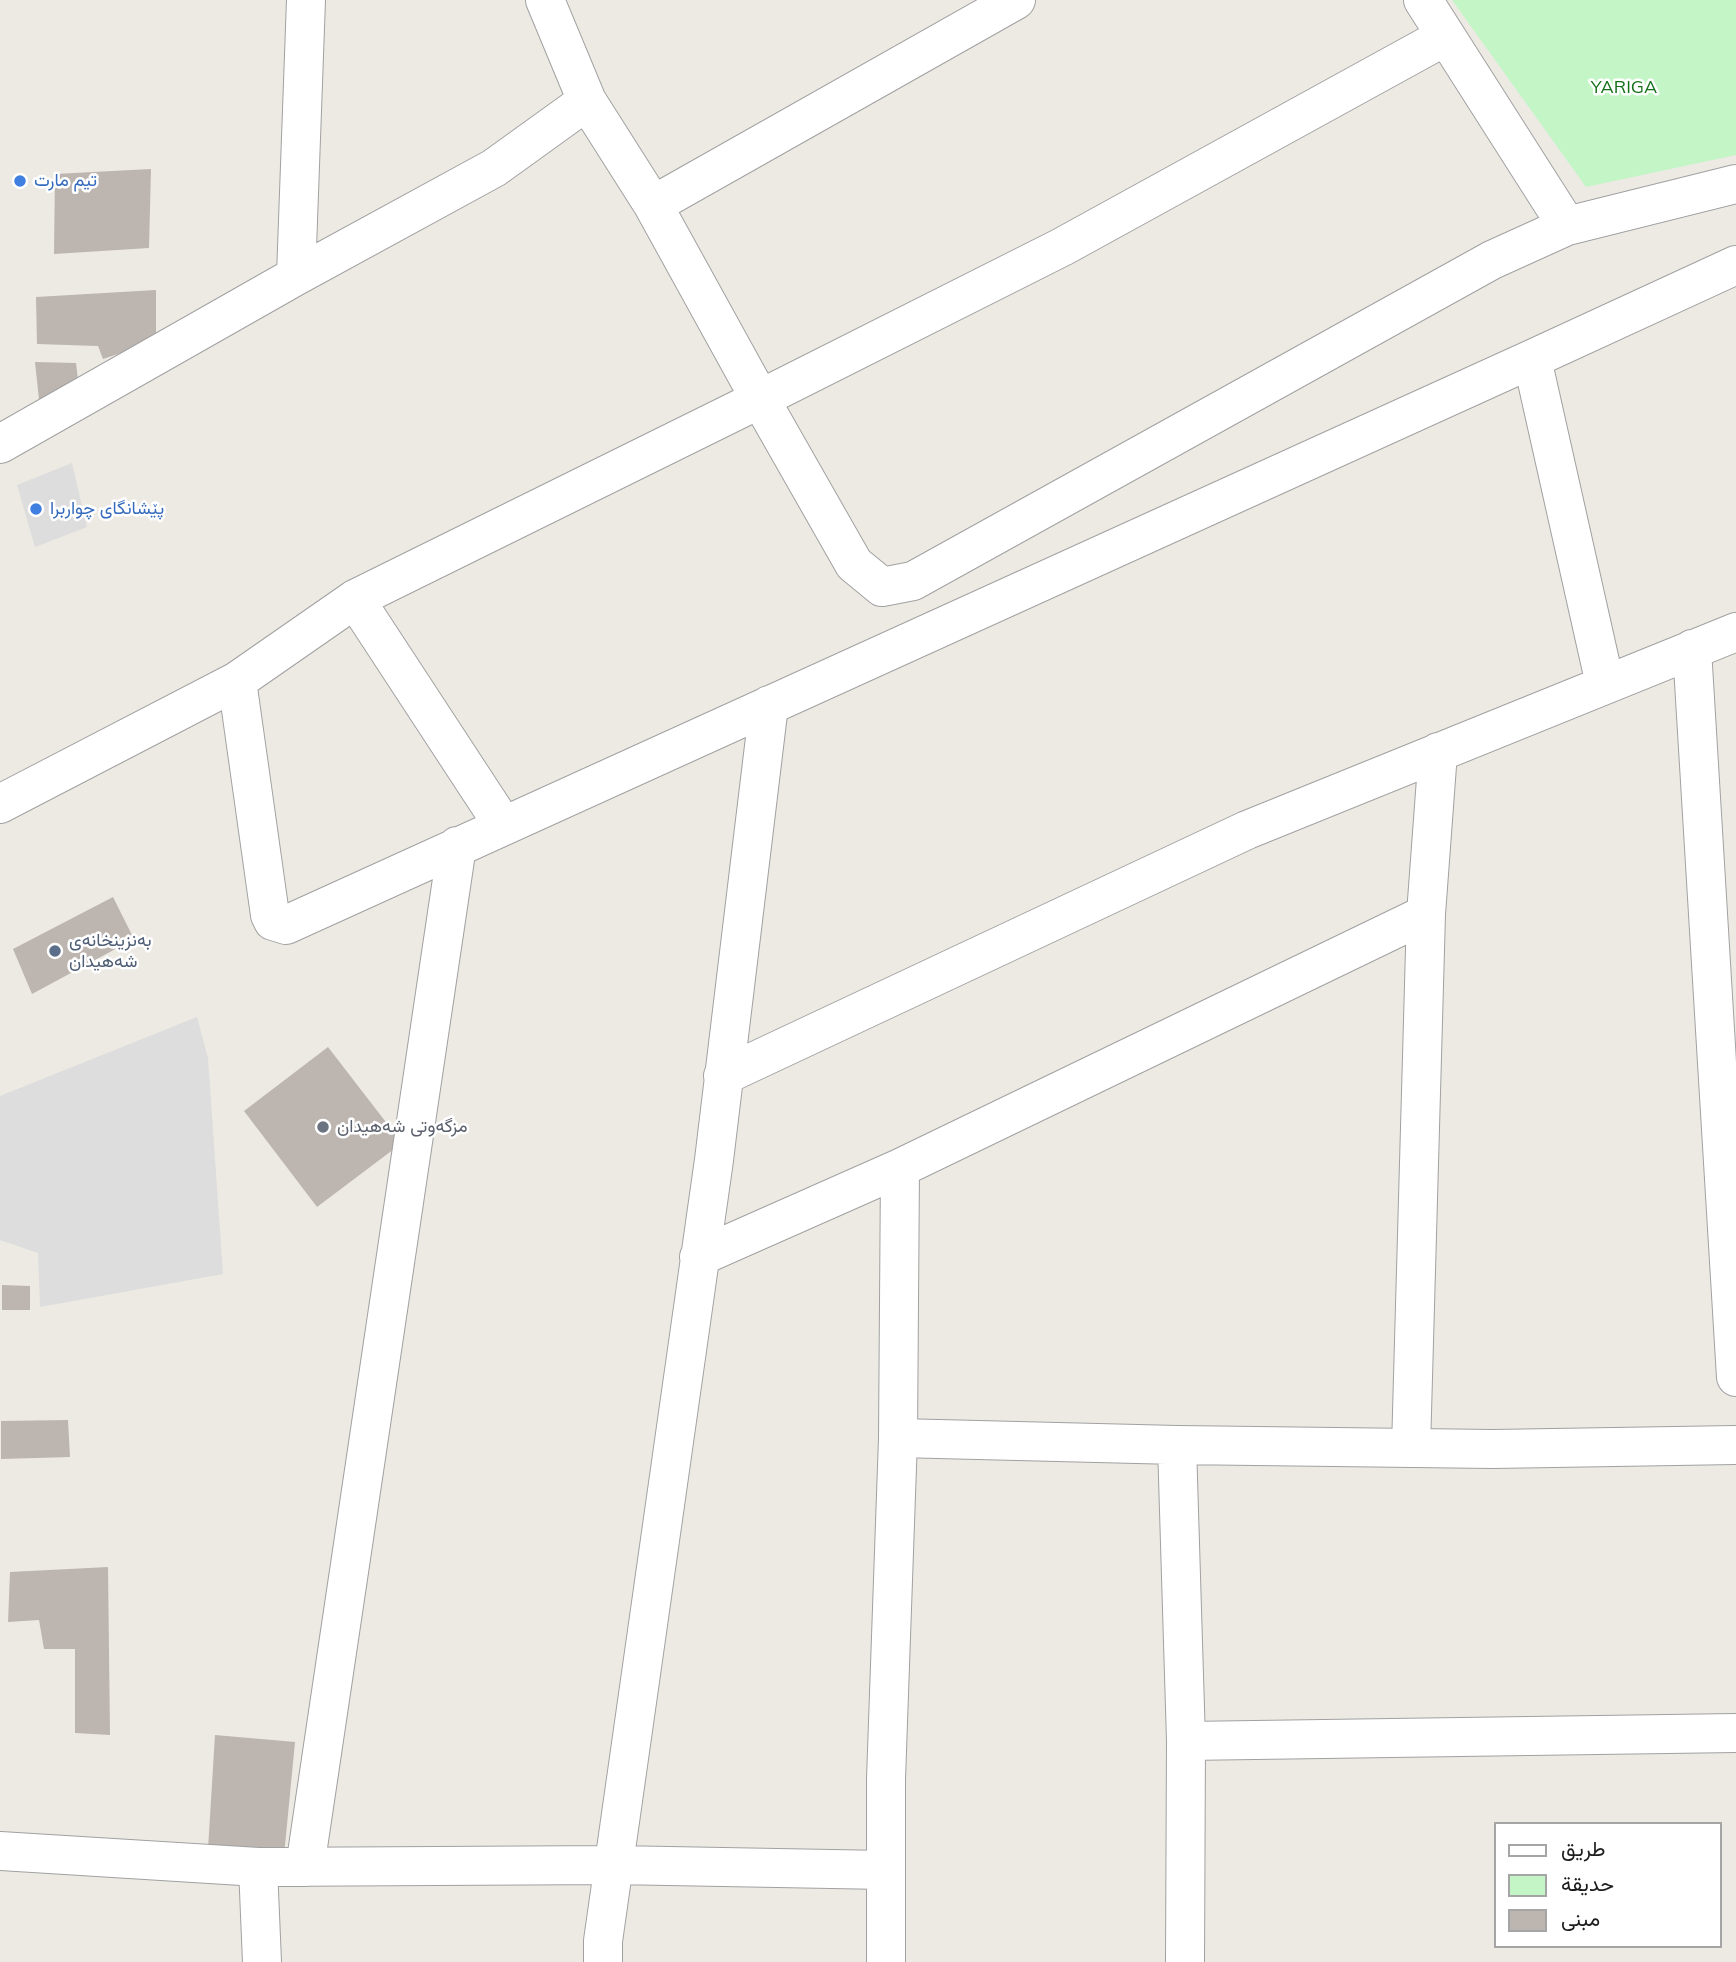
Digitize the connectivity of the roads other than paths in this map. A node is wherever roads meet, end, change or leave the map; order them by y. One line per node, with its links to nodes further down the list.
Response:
1 (306, 0): 11 (street)
2 (545, 0): 6 (street)
3 (1016, 0): 8 (street)
4 (1423, 0): 5 (street)
5 (1446, 36): 9 (street); 13 (street)
6 (587, 101): 8 (street); 11 (street)
7 (1736, 184): 9 (street)
8 (653, 205): 13 (street)
9 (1567, 226): 13 (street)
10 (1736, 265): 12 (street)
11 (296, 276): 14 (street)
12 (1532, 359): 19 (street); 20 (street)
13 (760, 399): 15 (street)
14 (0, 444)
15 (355, 599): 18 (street); 23 (street)
16 (1736, 632): 17 (street)
17 (1692, 649): 19 (street); 26 (street)
18 (237, 681): 22 (street); 24 (street)
19 (1605, 684): 21 (street)
20 (769, 705): 23 (street); 27 (street)
21 (1438, 752): 25 (street); 27 (street)
22 (0, 804)
23 (503, 825): 24 (street)
24 (457, 846): 40 (street)
25 (1426, 914): 28 (street); 34 (street)
26 (1723, 941): 30 (street)
27 (723, 1076): 29 (street)
28 (900, 1168): 29 (street); 31 (street)
29 (699, 1257): 38 (street)
30 (1736, 1377)
31 (898, 1438): 32 (street); 41 (street)
32 (1177, 1445): 34 (street); 36 (street)
33 (1736, 1445): 34 (street)
34 (1411, 1448)
35 (1736, 1732): 36 (street)
36 (1186, 1741): 45 (street)
37 (0, 1852): 39 (street)
38 (614, 1865): 40 (street); 41 (street); 43 (street)
39 (258, 1867): 40 (street); 42 (street)
40 (304, 1867)
41 (886, 1870): 44 (street)
42 (262, 1962)
43 (603, 1962)
44 (887, 1962)
45 (1185, 1962)

